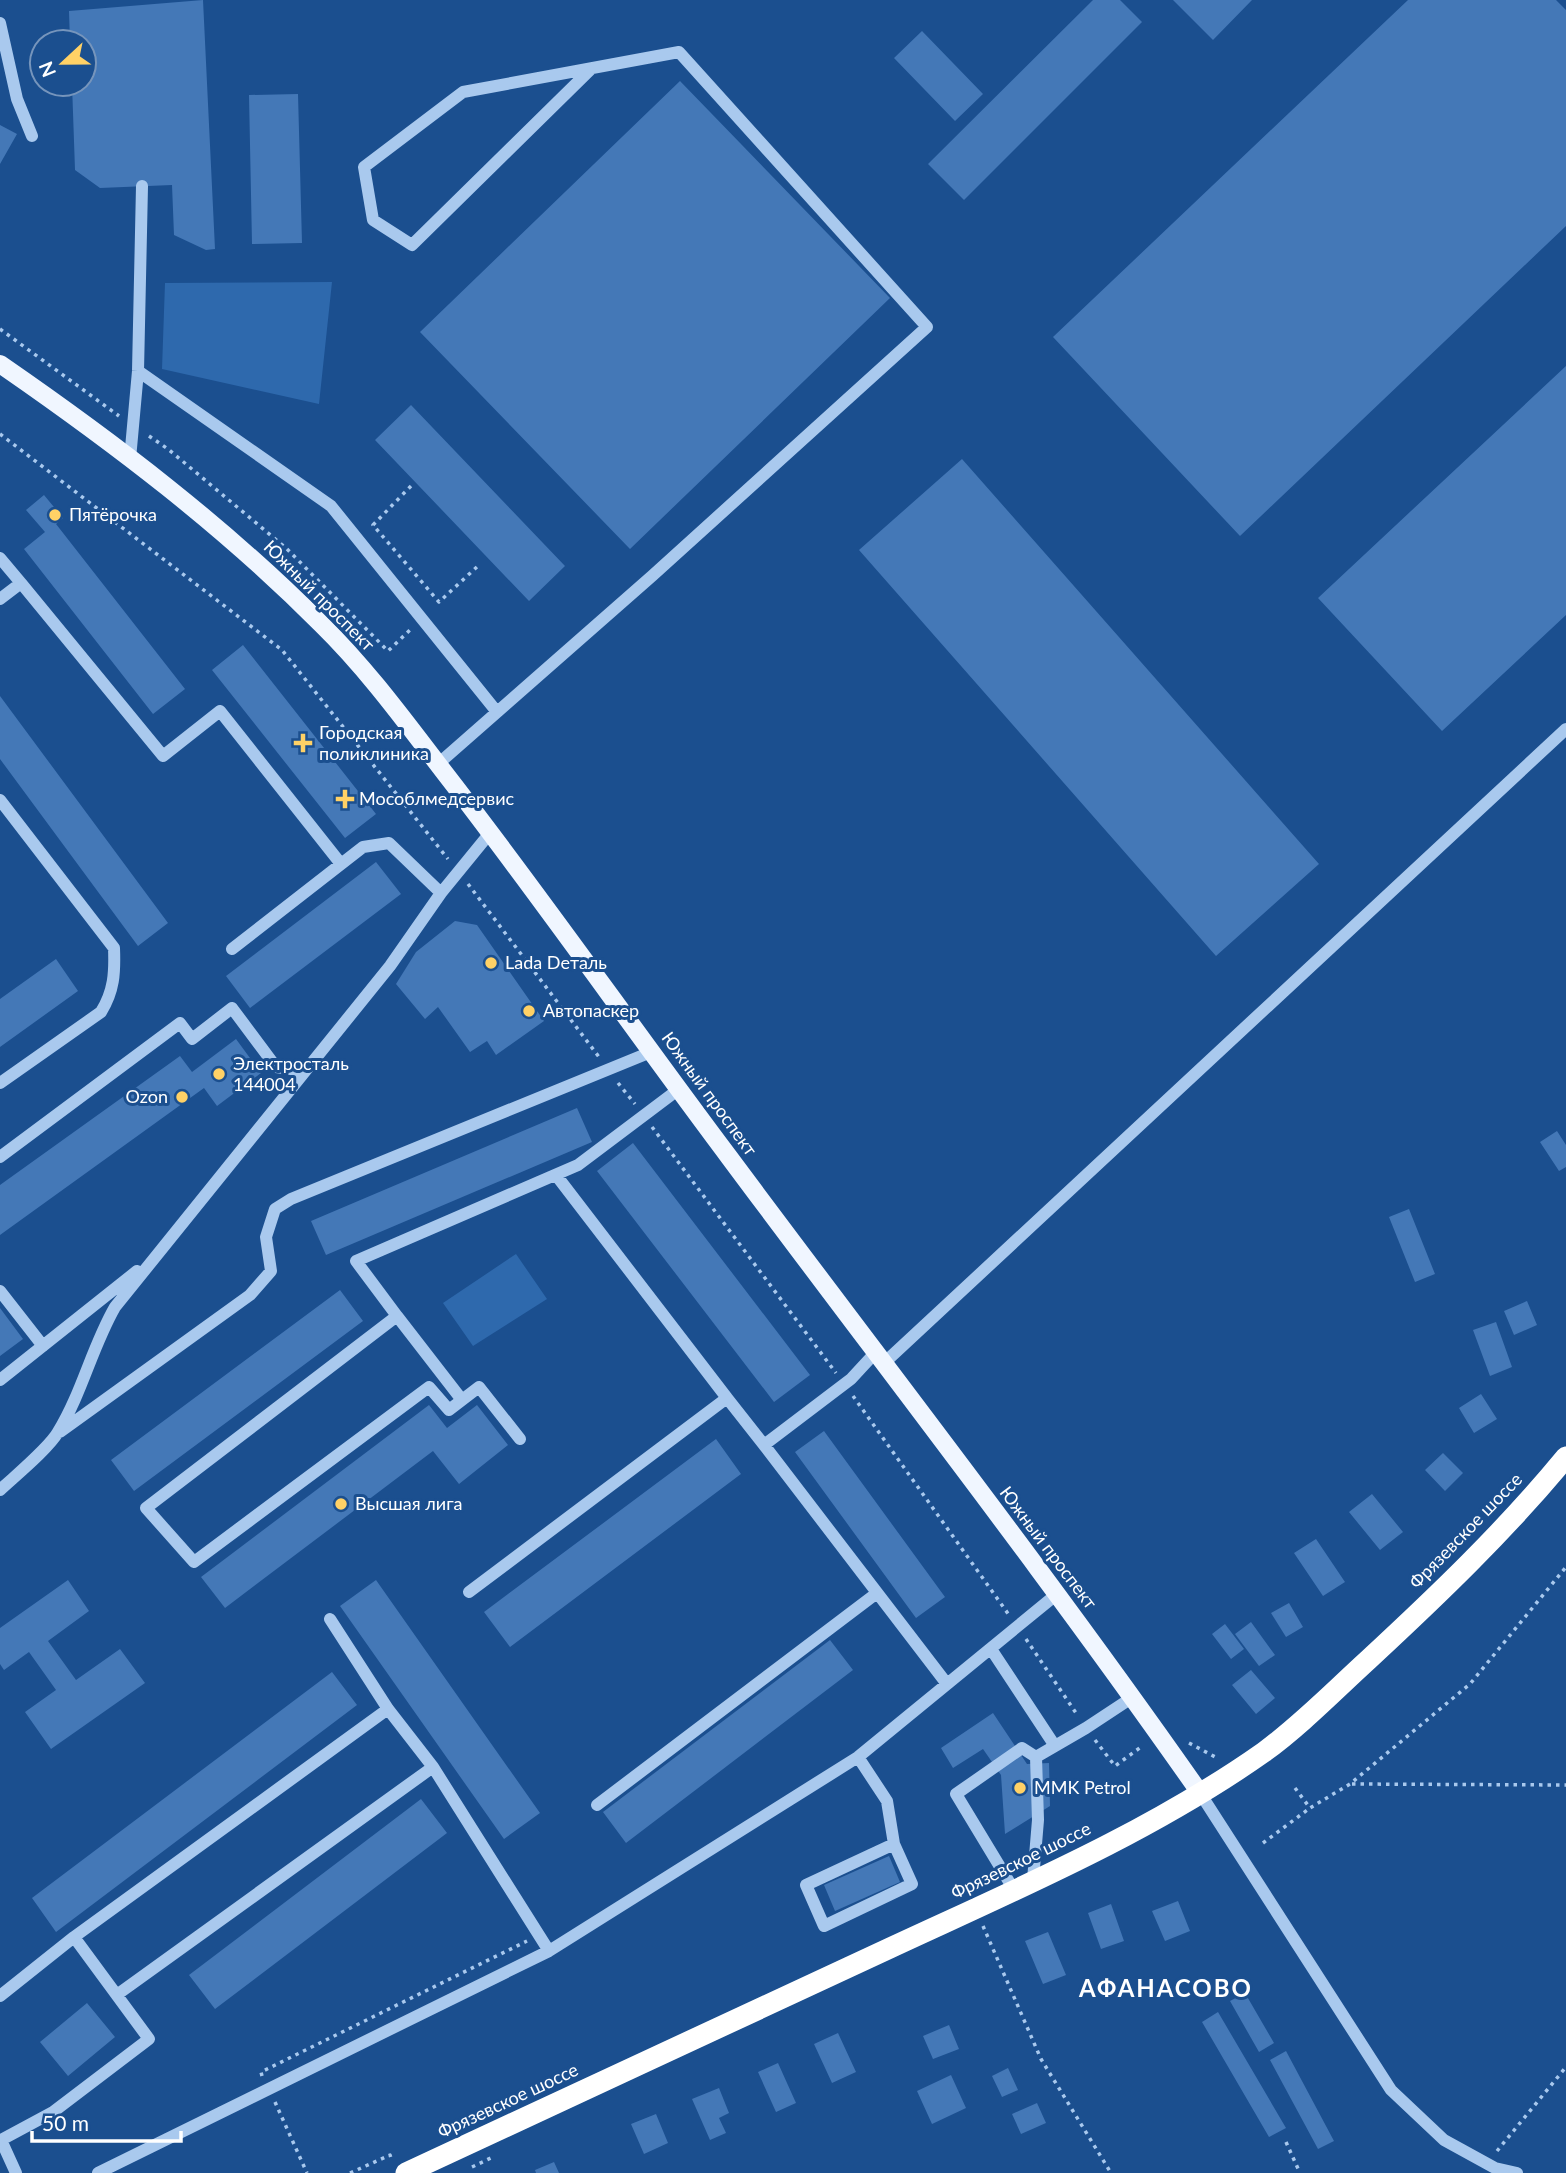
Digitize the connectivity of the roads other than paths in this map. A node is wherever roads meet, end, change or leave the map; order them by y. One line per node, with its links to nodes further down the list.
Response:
1 (0, 23): 3 (street)
2 (592, 68): 2 (street); 11 (street)
3 (32, 136)
4 (142, 186): 6 (street)
5 (0, 364): 7 (main road, Южный проспект)
6 (138, 371): 7 (street); 11 (street)
7 (130, 459): 13 (main road, Южный проспект)
8 (0, 558): 9 (street)
9 (21, 583): 10 (street); 16 (street)
10 (0, 598)
11 (497, 712): 13 (street)
12 (1566, 729): 29 (street)
13 (438, 764): 15 (main road, Южный проспект)
14 (0, 800): 21 (street)
15 (491, 833): 17 (street); 19 (main road, Южный проспект)
16 (341, 864): 17 (street); 18 (street)
17 (441, 893): 20 (street)
18 (232, 949)
19 (652, 1052): 22 (main road, Южный проспект); 33 (street)
20 (305, 1071): 23 (street); 25 (street)
21 (0, 1083)
22 (679, 1090): 24 (street); 29 (main road, Южный проспект)
23 (0, 1157)
24 (556, 1175): 27 (street); 31 (street)
25 (153, 1258): 28 (street); 33 (street)
26 (0, 1291): 28 (street)
27 (397, 1316): 32 (street); 32 (street)
28 (43, 1346): 30 (street)
29 (879, 1358): 35 (street); 40 (main road, Южный проспект)
30 (0, 1380)
31 (727, 1398): 35 (street); 38 (street)
32 (462, 1400): 34 (street)
33 (57, 1434): 37 (street)
34 (520, 1439)
35 (764, 1445): 39 (street)
36 (1566, 1457): 50 (highway, Фрязевское шоссе)
37 (0, 1490)
38 (469, 1592)
39 (877, 1593): 43 (street); 51 (street)
40 (1057, 1594): 42 (street); 44 (main road, Южный проспект)
41 (330, 1619): 45 (street)
42 (991, 1649): 43 (street); 46 (street)
43 (947, 1684): 48 (street)
44 (1133, 1697): 46 (street); 50 (main road, Южный проспект)
45 (388, 1709): 49 (street); 54 (street)
46 (1055, 1746): 47 (street)
47 (1036, 1756): 53 (street); 53 (street)
48 (858, 1757): 52 (street); 55 (street)
49 (433, 1768): 55 (street); 56 (street)
50 (1200, 1793): 53 (highway, Фрязевское шоссе); 61 (street)
51 (597, 1805)
52 (894, 1844): 52 (street)
53 (1024, 1885): 58 (highway, Фрязевское шоссе)
54 (74, 1937): 56 (street); 57 (street)
55 (549, 1951): 60 (street)
56 (118, 1994): 59 (street)
57 (0, 1996)
58 (400, 2169)
59 (16, 2173)
60 (98, 2173)
61 (1517, 2173)

